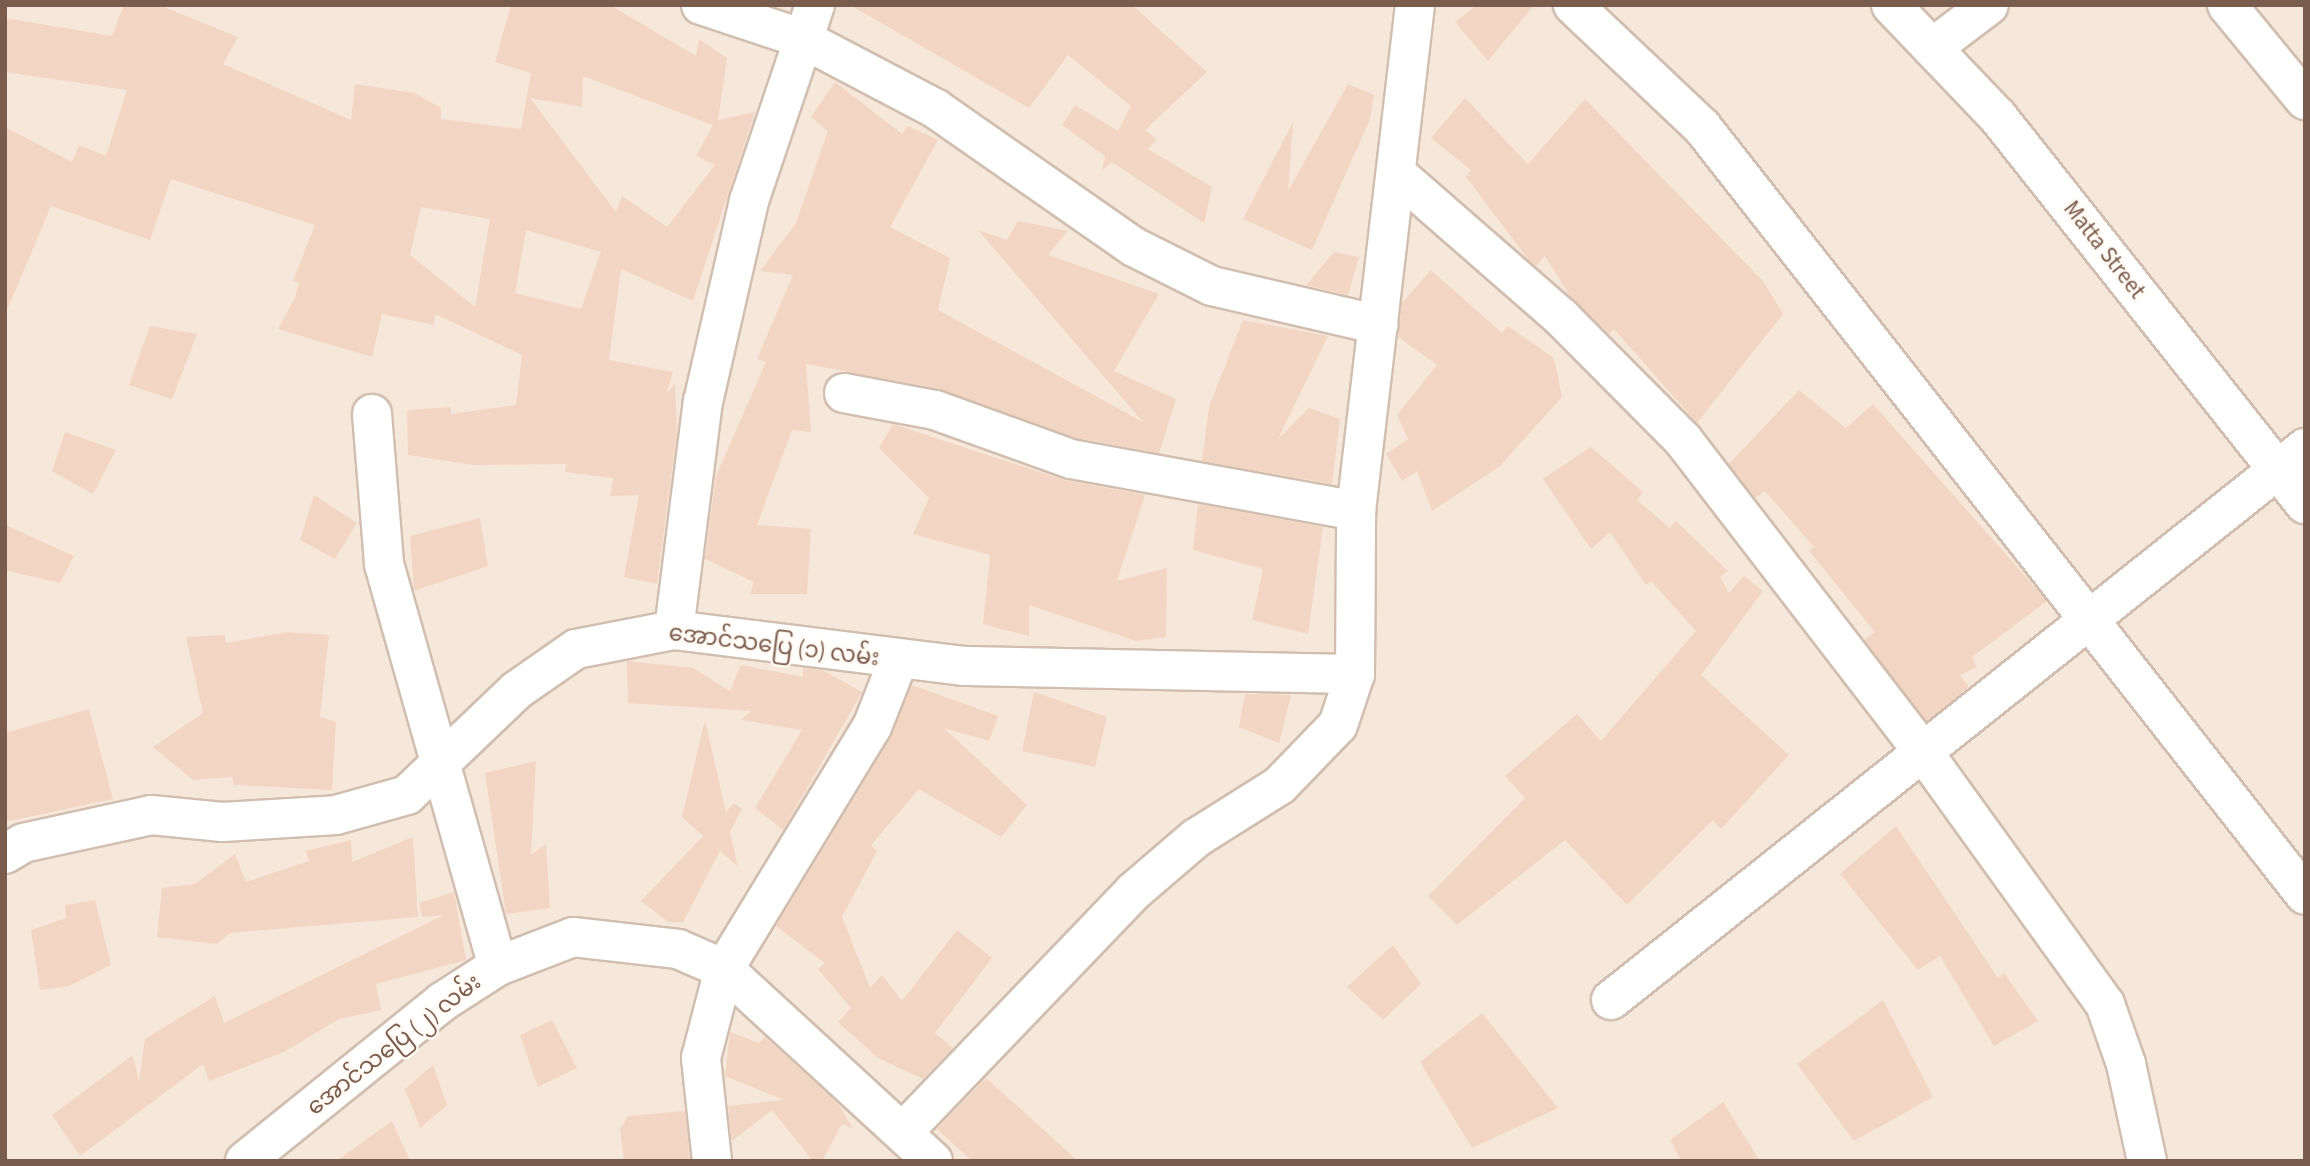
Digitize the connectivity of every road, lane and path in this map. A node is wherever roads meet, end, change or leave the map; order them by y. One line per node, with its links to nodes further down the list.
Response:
1 (701, 5): 7 (street)
2 (1415, 5): 10 (street)
3 (1573, 5): 17 (street)
4 (1891, 5): 8 (street, Matta Street)
5 (1989, 5): 8 (street)
6 (2227, 5): 9 (street)
7 (808, 22): 11 (street); 18 (street)
8 (1932, 48): 14 (street, Matta Street)
9 (2305, 100)
10 (1397, 174): 11 (street); 21 (street)
11 (1379, 325): 16 (street)
12 (844, 393): 16 (street)
13 (372, 414): 22 (street)
14 (2291, 459): 15 (street, Matta Street); 17 (street)
15 (2305, 504)
16 (1356, 510): 20 (street)
17 (2087, 619): 21 (street); 24 (street)
18 (674, 630): 19 (street, အောင်သပြေ (၁) လမ်း); 22 (street, အောင်သပြေ (၁) လမ်း)
19 (898, 661): 20 (street, အောင်သပြေ (၁) လမ်း); 26 (street)
20 (1355, 674): 28 (street)
21 (1921, 749): 27 (street); 29 (street)
22 (438, 765): 23 (street, အောင်သပြေ (၁) လမ်း); 25 (street)
23 (5, 854)
24 (2305, 895)
25 (498, 966): 26 (street, အောင်သပြေ (၂) လမ်း); 30 (street, အောင်သပြေ (၂) လမ်း)
26 (724, 969): 28 (street, အောင်သပြေ (၂) လမ်း); 31 (street)
27 (1611, 1000)
28 (904, 1131): 32 (street, အောင်သပြေ (၂) လမ်း)
29 (2146, 1160)
30 (245, 1161)
31 (712, 1161)
32 (933, 1161)

